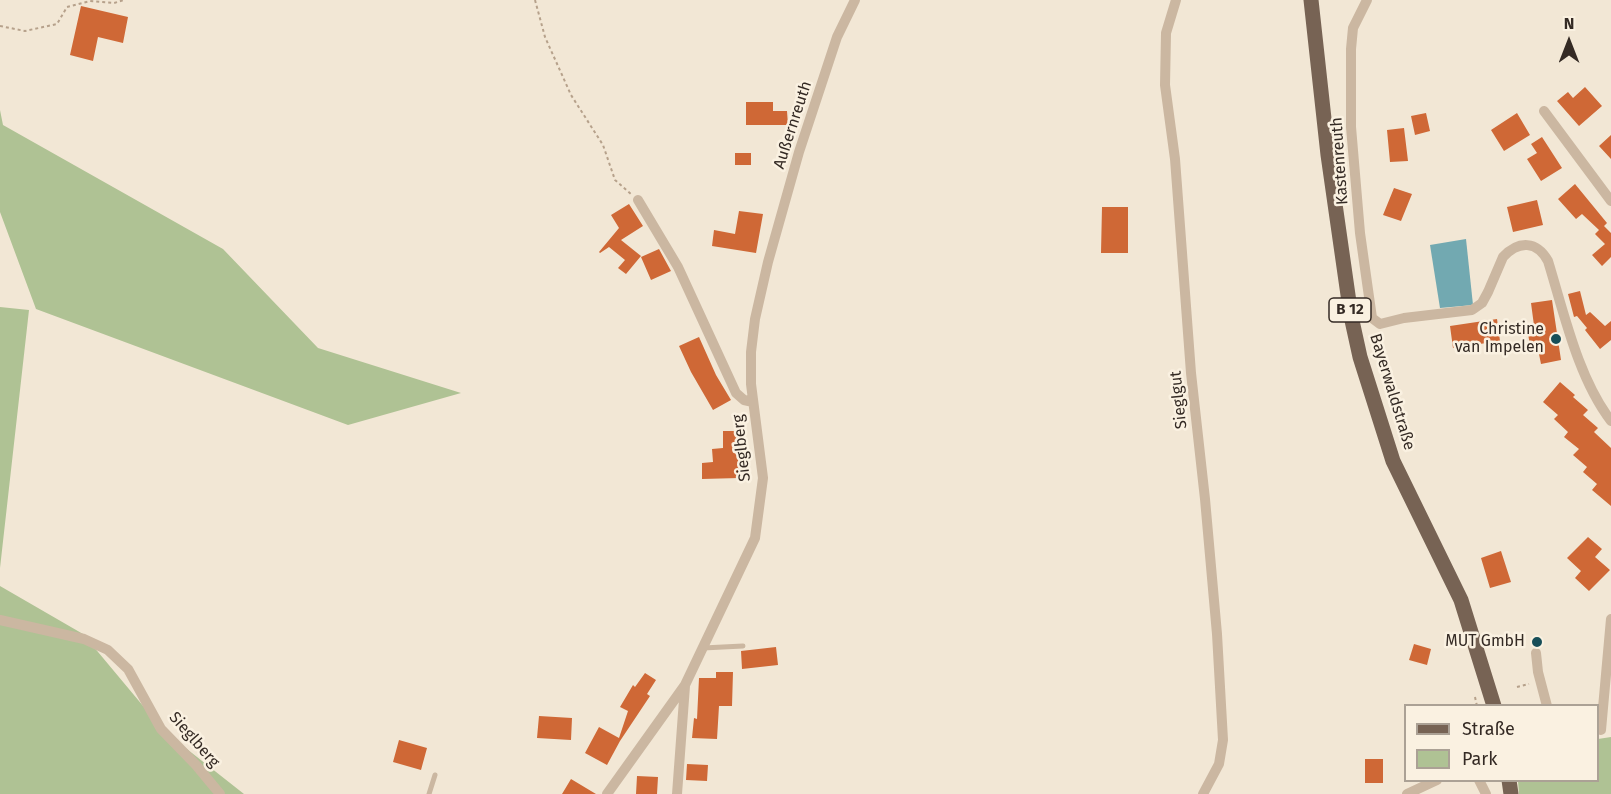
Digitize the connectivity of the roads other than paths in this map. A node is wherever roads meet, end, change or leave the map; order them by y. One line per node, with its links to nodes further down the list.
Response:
1 (855, 0): 8 (street, Außernreuth)
2 (1176, 0): 25 (street, Sieglgut)
3 (1311, 0): 16 (main road, Bayerwaldstraße / B 12)
4 (1367, 0): 9 (street, Kastenreuth)
5 (1544, 111): 7 (street)
6 (638, 200): 8 (street, Sieglberg)
7 (1611, 201)
8 (753, 402): 13 (street, Sieglberg)
9 (1611, 421)
10 (1611, 619): 18 (street)
11 (0, 621): 21 (street, Sieglberg)
12 (743, 646): 13 (lane)
13 (703, 648): 15 (street, Sieglberg)
14 (1536, 653): 17 (street)
15 (685, 685): 23 (street, Sieglberg); 24 (street)
16 (1494, 704)
17 (1547, 704)
18 (1603, 731)
19 (435, 775): 22 (lane)
20 (1433, 782): 26 (street)
21 (220, 794)
22 (429, 794)
23 (608, 794)
24 (677, 794)
25 (1203, 794)
26 (1407, 794)

